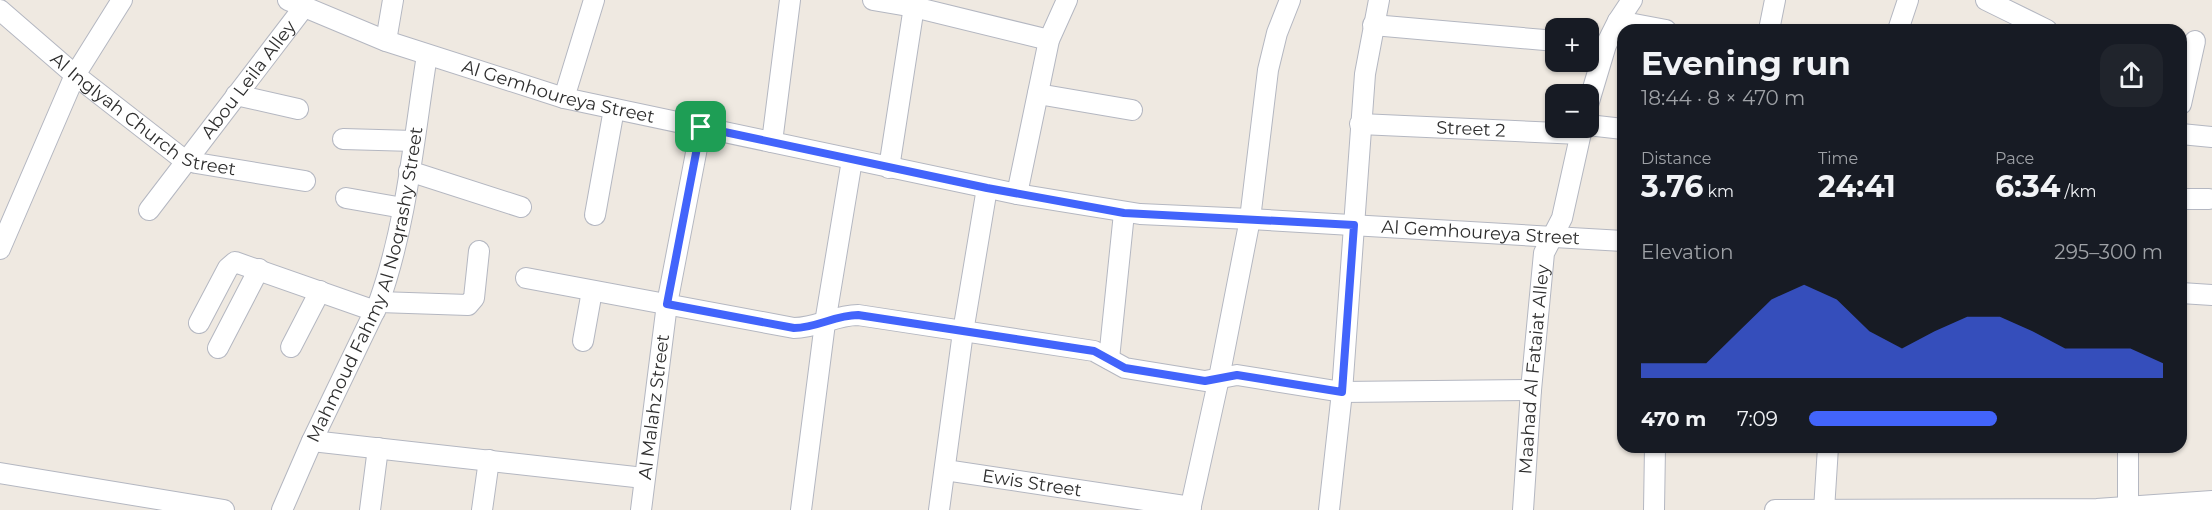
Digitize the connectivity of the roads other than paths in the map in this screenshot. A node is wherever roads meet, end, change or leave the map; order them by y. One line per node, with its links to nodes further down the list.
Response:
1 (122, 0): 28 (street)
2 (393, 0): 24 (street)
3 (594, 0): 32 (street)
4 (790, 0): 46 (street)
5 (873, 0): 13 (street)
6 (1067, 0): 22 (street)
7 (1290, 0): 62 (street)
8 (1379, 0): 21 (street)
9 (1632, 0): 16 (street)
10 (1775, 0): 18 (street)
11 (1908, 0): 19 (street)
12 (1986, 0): 20 (street)
13 (914, 3): 22 (street); 49 (street)
14 (296, 4): 24 (street, Al Gemhoureya Street); 31 (street, Abou Leila Alley)
15 (0, 10): 28 (street, Al Inglyah Church Street)
16 (1618, 21): 17 (street); 26 (street)
17 (1634, 24)
18 (1770, 24)
19 (1900, 24)
20 (2035, 24)
21 (1373, 25): 23 (street); 36 (street)
22 (1049, 40): 30 (street)
23 (1545, 40)
24 (386, 41): 27 (street, Al Gemhoureya Street)
25 (2195, 41): 29 (street)
26 (1599, 43)
27 (427, 55): 32 (street, Al Gemhoureya Street); 45 (street, Mahmoud Fahmy Al Noqrashy Street)
28 (75, 75): 47 (street, Al Inglyah Church Street); 63 (street)
29 (2187, 77)
30 (1038, 94): 35 (street); 53 (street)
31 (236, 95): 33 (street); 47 (street, Abou Leila Alley)
32 (564, 98): 34 (street, Al Gemhoureya Street)
33 (298, 109)
34 (614, 109): 37 (street, Al Gemhoureya Street); 61 (street)
35 (1132, 110)
36 (1360, 124): 38 (street, Street 2); 64 (street)
37 (701, 127): 46 (street, Al Gemhoureya Street); 75 (street, Al Malahz Street)
38 (1545, 128)
39 (1599, 129): 40 (street, Street 2)
40 (1617, 129)
41 (2187, 135): 42 (street)
42 (2212, 137)
43 (1582, 138): 65 (street, Maahad Al Fataiat Alley)
44 (343, 139): 45 (street)
45 (414, 141): 50 (street, Mahmoud Fahmy Al Noqrashy Street)
46 (772, 142): 48 (street, Al Gemhoureya Street)
47 (187, 160): 51 (street, Al Inglyah Church Street); 59 (street, Abou Leila Alley)
48 (852, 160): 49 (street, Al Gemhoureya Street); 78 (street)
49 (890, 168): 52 (street, Al Gemhoureya Street)
50 (409, 171): 57 (street); 58 (street, Mahmoud Fahmy Al Noqrashy Street)
51 (305, 181)
52 (987, 188): 53 (street, Al Gemhoureya Street); 79 (street)
53 (1017, 194): 60 (street, Al Gemhoureya Street)
54 (346, 198): 58 (street)
55 (2187, 199): 56 (street)
56 (2209, 199)
57 (521, 207)
58 (403, 208): 76 (street, Mahmoud Fahmy Al Noqrashy Street)
59 (149, 210)
60 (1124, 213): 62 (street, Al Gemhoureya Street); 83 (street)
61 (595, 215)
62 (1250, 219): 64 (street, Al Gemhoureya Street); 84 (street)
63 (5, 221): 67 (street)
64 (1354, 225): 65 (street, Al Gemhoureya Street); 86 (street)
65 (1553, 236): 66 (street, Al Gemhoureya Street); 85 (street, Maahad Al Fataiat Alley)
66 (1617, 241)
67 (0, 249)
68 (479, 251): 76 (street)
69 (259, 269): 71 (street); 77 (street); 82 (street)
70 (526, 278): 72 (street)
71 (320, 291): 76 (street); 81 (street)
72 (592, 291): 75 (street); 80 (street)
73 (2187, 293): 74 (street)
74 (2212, 295)
75 (667, 304): 78 (street); 95 (street, Al Malahz Street)
76 (377, 307): 87 (street, Mahmoud Fahmy Al Noqrashy Street)
77 (198, 323)
78 (825, 323): 79 (street); 105 (street)
79 (963, 332): 83 (street); 93 (street)
80 (583, 341)
81 (291, 347)
82 (218, 348)
83 (1109, 359): 84 (street)
84 (1219, 378): 86 (street); 99 (street)
85 (1531, 390): 86 (street); 108 (street, Maahad Al Fataiat Alley)
86 (1342, 392): 107 (street)
87 (312, 441): 88 (street); 101 (street, Mahmoud Fahmy Al Noqrashy Street)
88 (378, 448): 92 (street); 102 (street)
89 (1655, 453): 109 (street)
90 (1828, 453): 111 (street)
91 (2128, 453): 98 (street)
92 (489, 460): 95 (street); 103 (street)
93 (945, 470): 99 (street, Ewis Street); 106 (street)
94 (0, 473): 97 (street)
95 (644, 478): 104 (street, Al Malahz Street)
96 (2212, 501): 98 (street)
97 (187, 507): 100 (street)
98 (2128, 508): 112 (street)
99 (1191, 509)
100 (224, 510)
101 (282, 510)
102 (370, 510)
103 (482, 510)
104 (641, 510)
105 (801, 510)
106 (939, 510)
107 (1329, 510)
108 (1523, 510)
109 (1654, 510)
110 (1775, 510): 111 (street)
111 (1824, 510): 112 (street)
112 (2097, 510)

